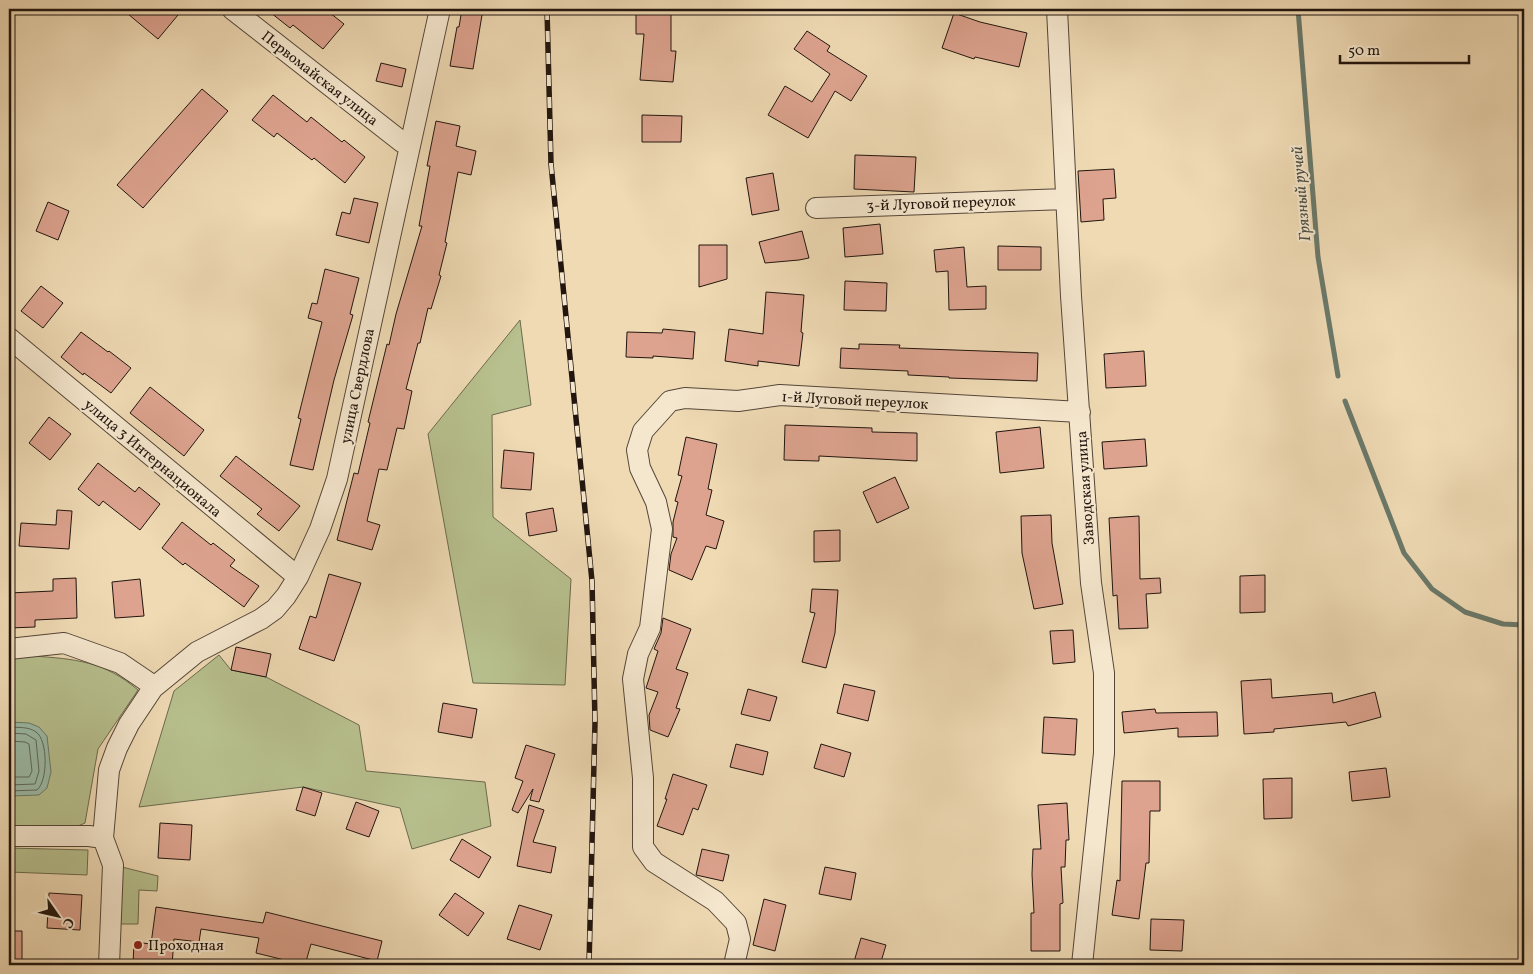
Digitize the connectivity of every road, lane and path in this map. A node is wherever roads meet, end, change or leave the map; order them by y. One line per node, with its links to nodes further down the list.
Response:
1 (232, 9): 4 (street, Первомайская улица)
2 (440, 9): 4 (street, улица Свердлова)
3 (1057, 9): 5 (street, Заводская улица)
4 (410, 146): 9 (street, улица Свердлова)
5 (1066, 199): 6 (street, 3-й Луговой переулок); 8 (street, Заводская улица)
6 (816, 208)
7 (9, 338): 9 (street, улица 3 Интернационала)
8 (1080, 412): 15 (street, 1-й Луговой переулок); 16 (street, Заводская улица)
9 (298, 577): 11 (street, улица Свердлова)
10 (9, 649): 11 (street)
11 (153, 688): 13 (street, улица Свердлова)
12 (9, 836): 13 (street)
13 (102, 838): 14 (street)
14 (109, 965)
15 (734, 965)
16 (1082, 965)

